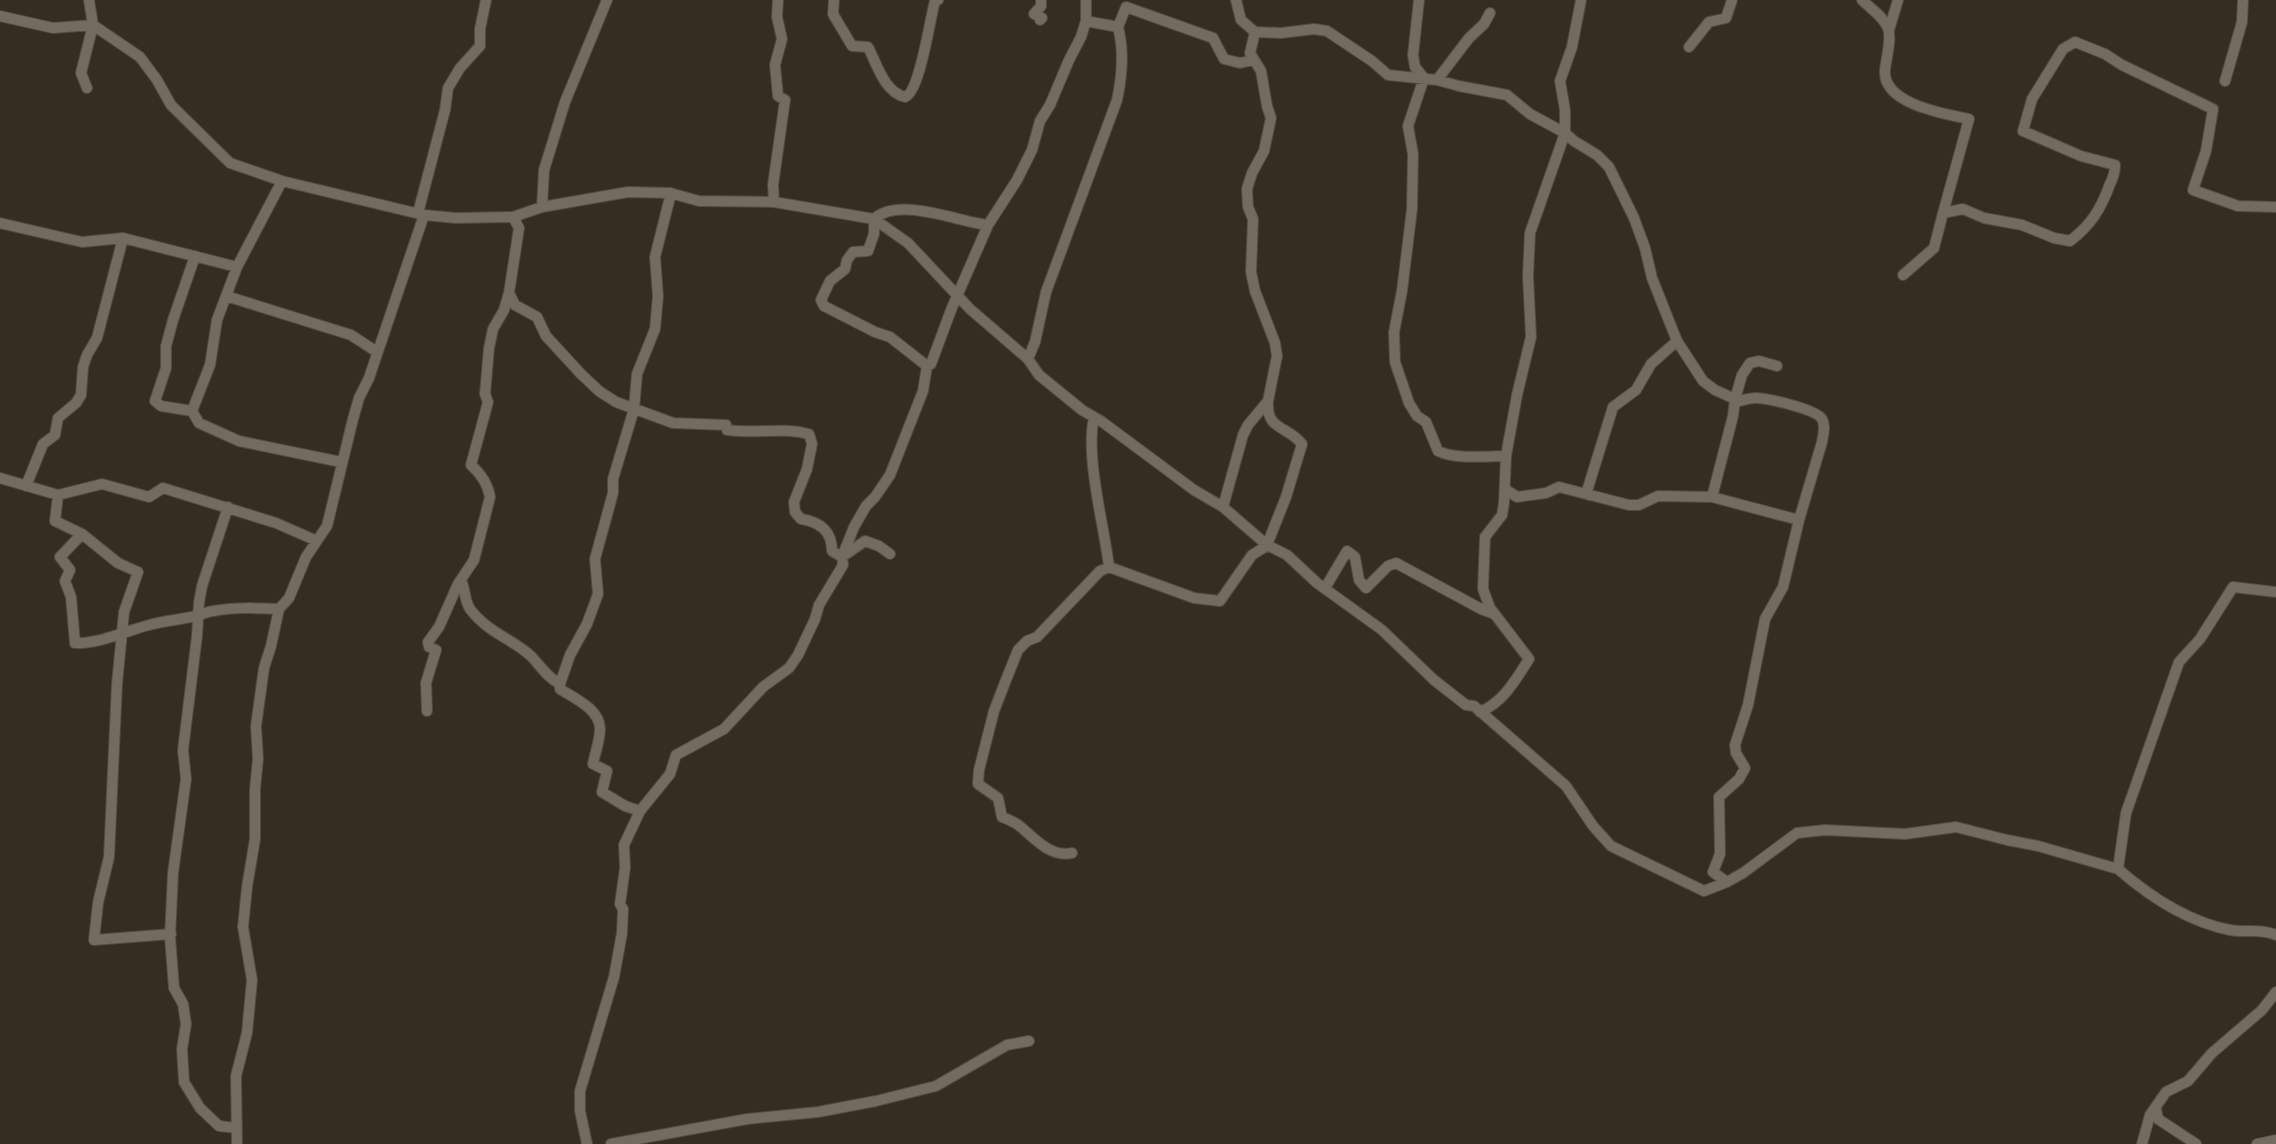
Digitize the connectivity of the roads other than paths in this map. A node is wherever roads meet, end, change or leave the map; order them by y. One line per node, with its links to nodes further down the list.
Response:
1 (89, 0): 21 (street)
2 (486, 0): 38 (street)
3 (607, 0): 35 (street)
4 (778, 0): 34 (street)
5 (834, 0): 6 (street)
6 (938, 0)
7 (1041, 0): 19 (street)
8 (1086, 0): 20 (street)
9 (1236, 0): 24 (street)
10 (1419, 0): 27 (street)
11 (1581, 0): 31 (street)
12 (1732, 0): 25 (street)
13 (1862, 0): 23 (street)
14 (1898, 0): 23 (street)
15 (2243, 0): 29 (street)
16 (1126, 3): 22 (street); 26 (street)
17 (1490, 13): 28 (street)
18 (0, 16): 21 (street)
19 (1040, 20)
20 (1086, 22): 22 (street); 42 (street)
21 (93, 25): 30 (street); 32 (street)
22 (1118, 27): 52 (street)
23 (1889, 30): 37 (street)
24 (1255, 32): 26 (street); 27 (street)
25 (1689, 47)
26 (1253, 60): 56 (street)
27 (1424, 78): 28 (street); 60 (street)
28 (1437, 80): 31 (street)
29 (2225, 81)
30 (87, 88)
31 (1565, 133): 50 (street); 60 (street)
32 (282, 181): 38 (street); 45 (street)
33 (671, 193): 34 (street); 35 (street); 57 (street)
34 (774, 202): 40 (street)
35 (542, 207): 39 (street)
36 (2276, 207): 37 (street)
37 (1943, 213): 46 (street)
38 (421, 214): 39 (street); 51 (street)
39 (513, 217): 47 (street)
40 (874, 219): 42 (street); 48 (street); 53 (street)
41 (0, 223): 43 (street)
42 (988, 225): 48 (street)
43 (124, 238): 44 (street); 63 (street)
44 (195, 256): 45 (street); 58 (street)
45 (237, 267): 49 (street)
46 (1903, 275)
47 (509, 293): 57 (street); 77 (street)
48 (957, 295): 52 (street); 53 (street)
49 (226, 296): 51 (street); 58 (street)
50 (1677, 341): 55 (street); 66 (street)
51 (377, 352): 61 (street)
52 (1028, 359): 59 (street)
53 (927, 366): 75 (street)
54 (1777, 366): 55 (street)
55 (1735, 400): 67 (street); 70 (street)
56 (1268, 401): 69 (street); 73 (street)
57 (634, 409): 75 (street); 84 (street)
58 (192, 411): 61 (street)
59 (1094, 417): 69 (street); 76 (street)
60 (1506, 456): 64 (street)
61 (341, 462): 72 (street)
62 (0, 478): 63 (street)
63 (26, 486): 65 (street)
64 (1505, 489): 66 (street); 81 (street)
65 (58, 495): 68 (street); 71 (street)
66 (1589, 495): 67 (street)
67 (1712, 497): 70 (street)
68 (228, 507): 72 (street); 82 (street)
69 (1223, 507): 73 (street)
70 (1799, 520): 90 (street)
71 (82, 534): 83 (street); 83 (street)
72 (317, 541): 80 (street)
73 (1268, 545): 76 (street); 78 (street)
74 (890, 554): 75 (street)
75 (842, 556): 87 (street)
76 (1109, 567): 88 (street)
77 (461, 580): 84 (street); 85 (street)
78 (1325, 588): 81 (street); 86 (street)
79 (2276, 592): 89 (street)
80 (279, 609): 82 (street); 96 (street)
81 (1494, 614): 86 (street)
82 (198, 616): 83 (street); 91 (street)
83 (121, 635): 91 (street)
84 (560, 684): 87 (street)
85 (428, 711)
86 (1480, 712): 90 (street)
87 (640, 811): 99 (street)
88 (1072, 853)
89 (2118, 869): 90 (street); 92 (street)
90 (1728, 882)
91 (171, 934): 96 (street)
92 (2276, 935)
93 (2276, 992): 95 (street)
94 (1029, 1041): 100 (street)
95 (2156, 1109): 101 (street); 102 (street)
96 (237, 1128): 98 (street)
97 (2276, 1140): 103 (street)
98 (237, 1144)
99 (587, 1144)
100 (611, 1144)
101 (2142, 1144)
102 (2196, 1144)
103 (2256, 1144)

